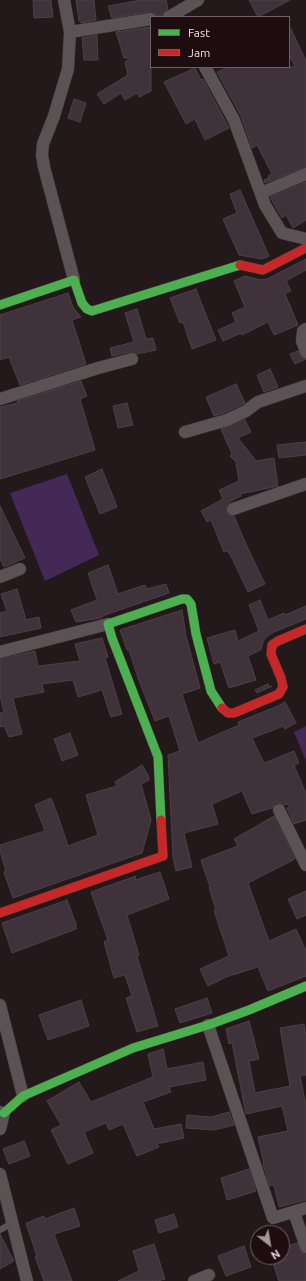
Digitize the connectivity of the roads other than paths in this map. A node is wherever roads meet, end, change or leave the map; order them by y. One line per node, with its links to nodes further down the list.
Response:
1 (64, 0): 5 (street)
2 (198, 0): 3 (street)
3 (171, 16)
4 (150, 19): 5 (street)
5 (70, 32): 11 (street)
6 (206, 68): 8 (street)
7 (306, 174): 8 (street)
8 (260, 193): 9 (street)
9 (306, 239)
10 (306, 248): 11 (street)
11 (74, 280): 12 (street)
12 (0, 305)
13 (306, 329): 14 (street)
14 (306, 352)
15 (132, 359): 17 (street)
16 (306, 386): 18 (street)
17 (0, 399)
18 (185, 432)
19 (306, 484): 20 (street)
20 (233, 509)
21 (20, 569): 22 (street)
22 (0, 577)
23 (108, 624): 24 (street); 25 (street); 28 (street)
24 (306, 629)
25 (0, 652)
26 (279, 810): 27 (street)
27 (306, 865)
28 (0, 913)
29 (306, 986): 31 (street)
30 (0, 1005): 32 (street)
31 (208, 1025): 32 (street); 37 (street)
32 (23, 1096): 33 (street)
33 (2, 1112): 34 (street)
34 (0, 1129)
35 (0, 1174): 38 (street)
36 (306, 1208): 37 (street)
37 (294, 1212): 40 (street)
38 (12, 1223): 39 (lane); 42 (street)
39 (0, 1230)
40 (306, 1247)
41 (209, 1275): 43 (street)
42 (27, 1281)
43 (194, 1281)

